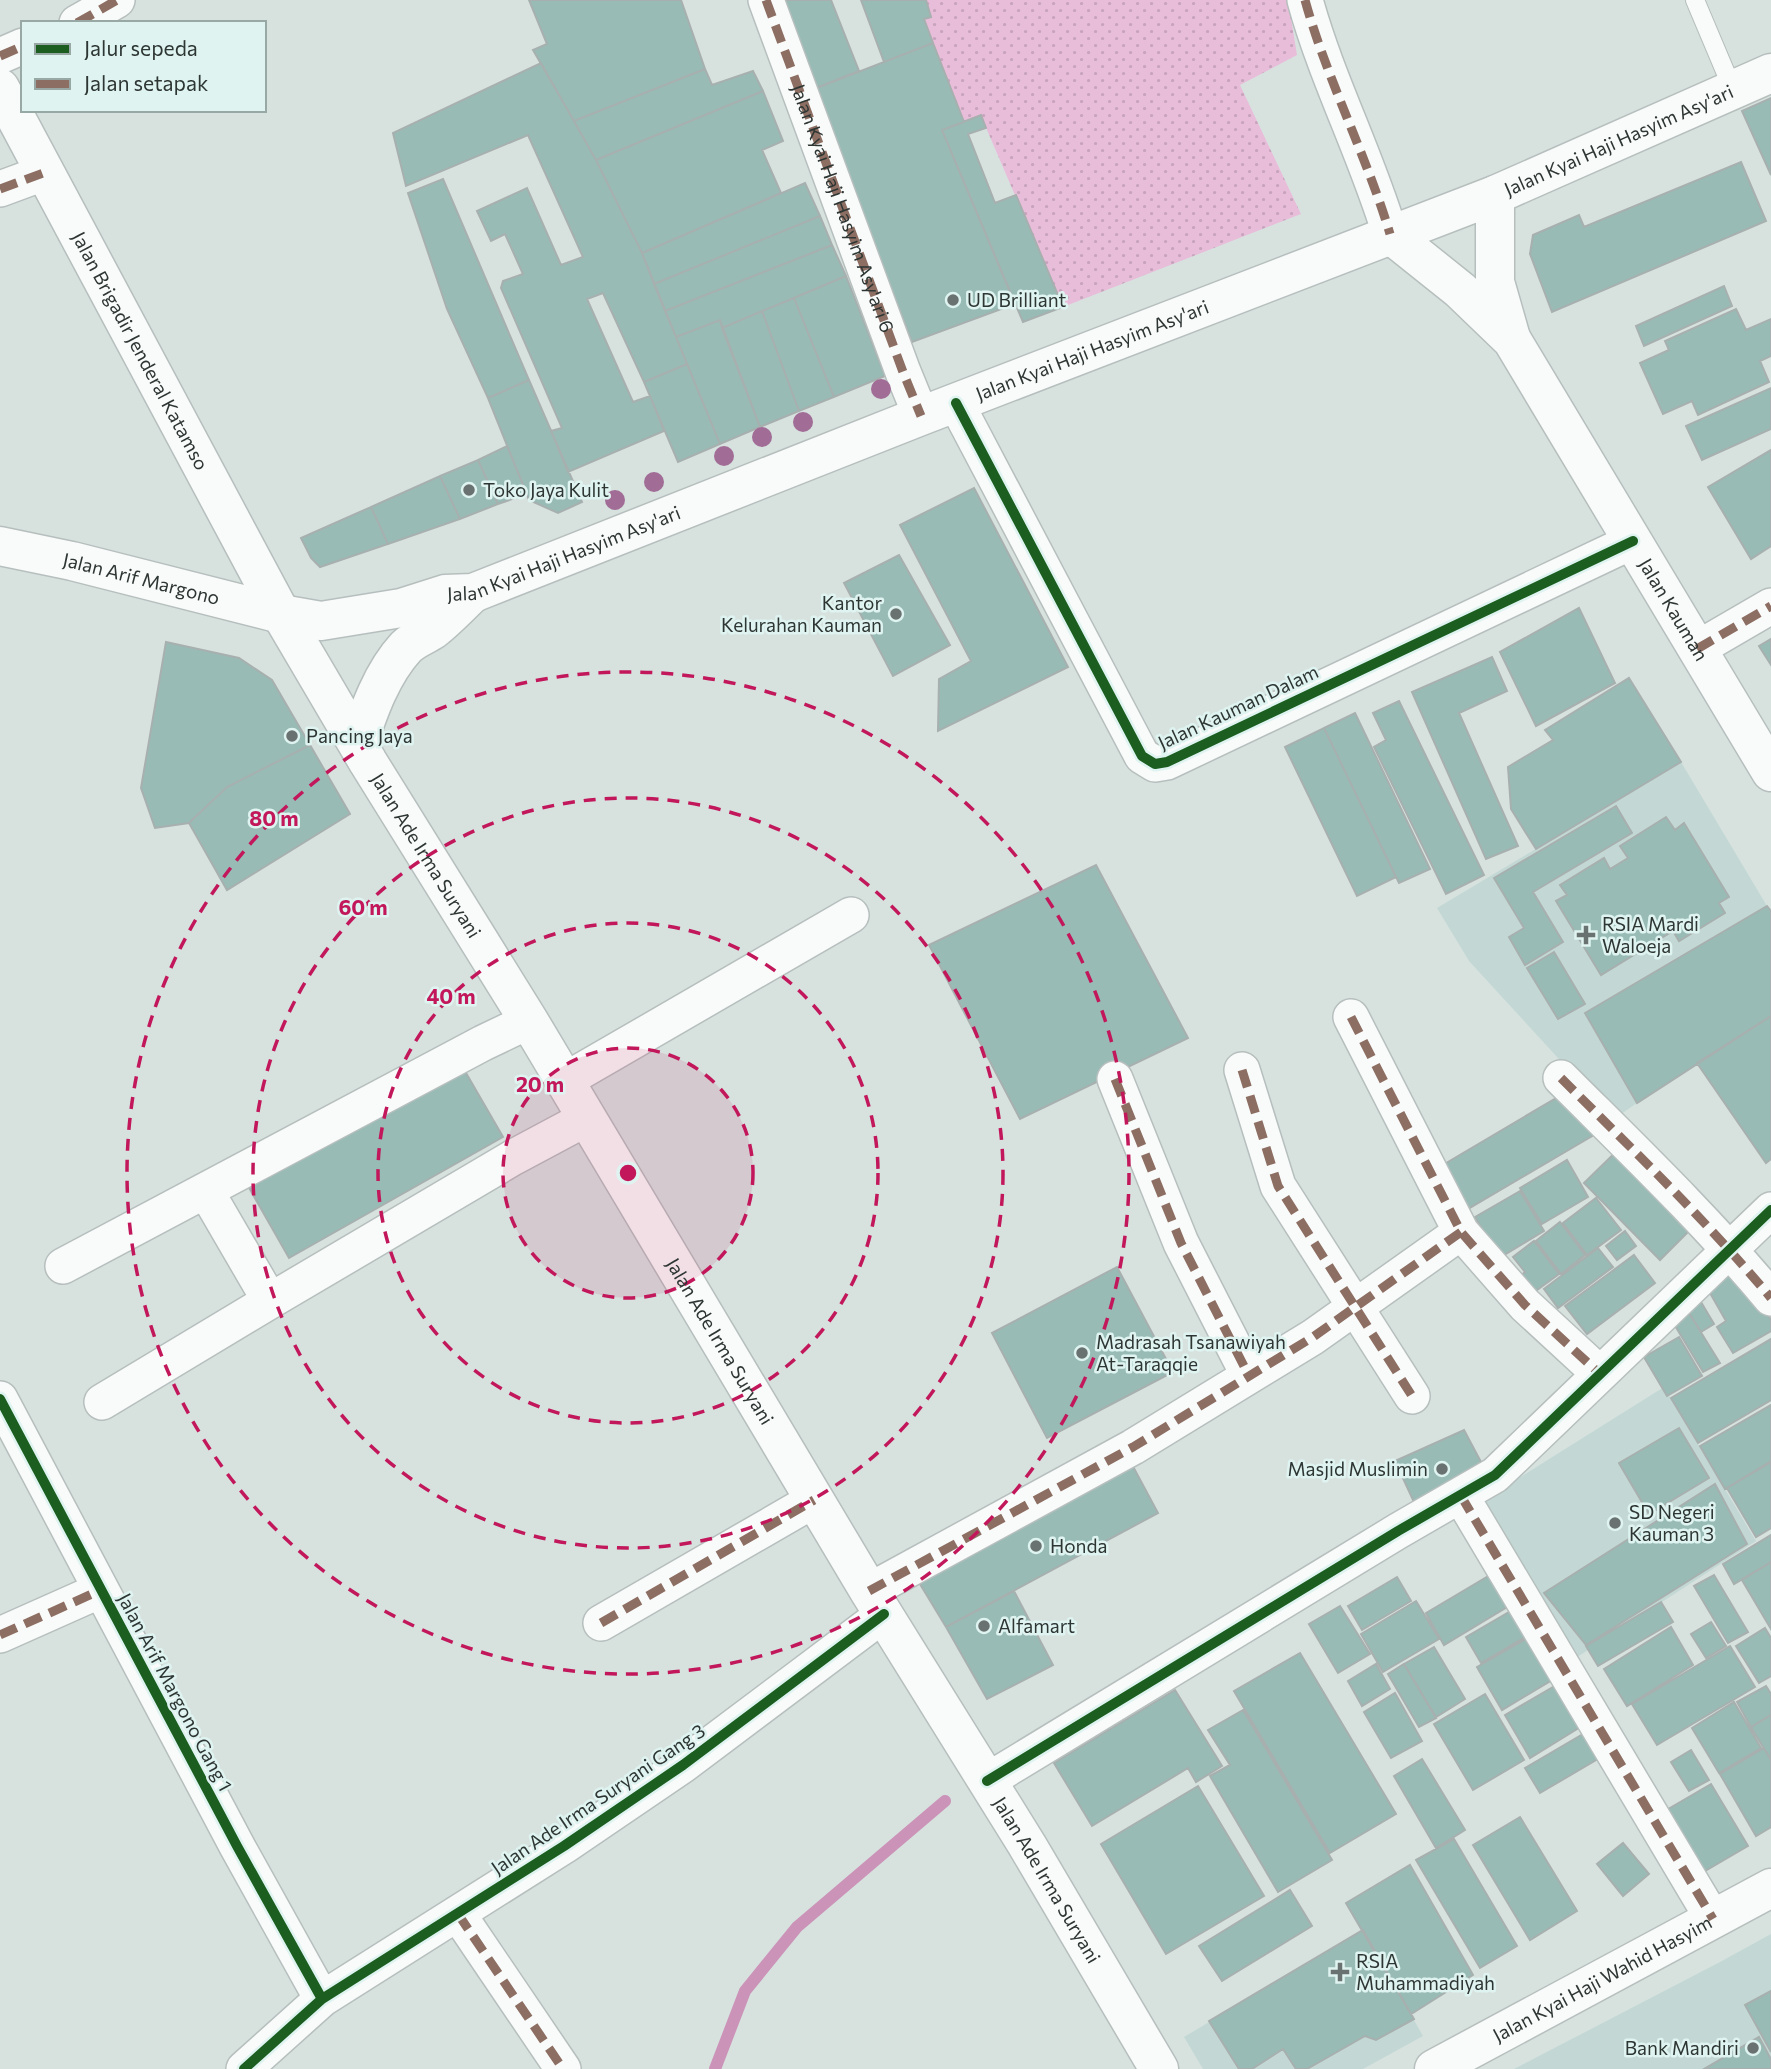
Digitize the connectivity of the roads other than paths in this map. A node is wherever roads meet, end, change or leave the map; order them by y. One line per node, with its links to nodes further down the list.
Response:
1 (117, 0): 5 (street)
2 (766, 0): 16 (street, Jalan Kyai Haji Hasyim Asy'ari 6)
3 (1305, 0): 14 (street)
4 (1695, 0): 10 (lane)
5 (80, 21)
6 (21, 47): 7 (street)
7 (0, 55)
8 (1771, 73): 10 (main road, Jalan Kyai Haji Hasyim Asy'ari)
9 (0, 88): 11 (main road, Jalan Brigadir Jenderal Katamso)
10 (1733, 90): 13 (main road, Jalan Kyai Haji Hasyim Asy'ari)
11 (46, 172): 12 (street); 21 (main road, Jalan Brigadir Jenderal Katamso)
12 (0, 189)
13 (1494, 195): 14 (main road, Jalan Kyai Haji Hasyim Asy'ari); 15 (main road, Jalan Kauman)
14 (1390, 234): 15 (main road, Jalan Kauman); 16 (main road, Jalan Kyai Haji Hasyim Asy'ari)
15 (1512, 340): 17 (main road, Jalan Kauman)
16 (939, 410): 17 (street, Jalan Kauman Dalam); 19 (main road, Jalan Kyai Haji Hasyim Asy'ari)
17 (1633, 541): 22 (main road, Jalan Kauman)
18 (0, 546): 21 (main road, Jalan Arif Margono)
19 (473, 593): 21 (main road, Jalan Kyai Haji Hasyim Asy'ari); 23 (main road)
20 (1771, 606): 22 (street)
21 (281, 614): 23 (main road, Jalan Ade Irma Suryani)
22 (1697, 649): 24 (main road, Jalan Kauman)
23 (358, 743): 27 (main road, Jalan Ade Irma Suryani)
24 (1771, 772)
25 (851, 915): 31 (street)
26 (1351, 1017): 35 (street)
27 (529, 1021): 31 (main road, Jalan Ade Irma Suryani); 33 (street)
28 (1242, 1070): 40 (street)
29 (1561, 1078): 36 (street)
30 (1115, 1079): 42 (street)
31 (564, 1081): 32 (main road, Jalan Ade Irma Suryani)
32 (587, 1118): 39 (street); 47 (main road, Jalan Ade Irma Suryani)
33 (206, 1191): 37 (street); 39 (street)
34 (1771, 1210): 36 (street)
35 (1461, 1232): 40 (street, Jalan Ade Irma Suryani Gang 3); 41 (street)
36 (1730, 1248): 38 (street); 41 (street)
37 (63, 1266)
38 (1771, 1298)
39 (270, 1301): 45 (street)
40 (1355, 1308): 42 (street, Jalan Ade Irma Suryani Gang 3); 43 (street)
41 (1600, 1374): 46 (street)
42 (1249, 1376): 49 (street, Jalan Ade Irma Suryani Gang 3)
43 (1412, 1396)
44 (0, 1399): 48 (street, Jalan Arif Margono Gang 1)
45 (102, 1402)
46 (1461, 1496): 52 (street); 55 (street)
47 (814, 1500): 49 (main road, Jalan Ade Irma Suryani); 50 (street)
48 (101, 1590): 51 (street); 56 (street, Jalan Arif Margono Gang 1)
49 (876, 1602): 52 (main road, Jalan Ade Irma Suryani); 54 (street, Jalan Ade Irma Suryani Gang 3)
50 (601, 1623)
51 (0, 1635)
52 (987, 1781): 59 (main road, Jalan Ade Irma Suryani)
53 (1771, 1888): 55 (main road, Jalan Kyai Haji Wahid Hasyim)
54 (457, 1914): 56 (street, Jalan Ade Irma Suryani Gang 3); 58 (street)
55 (1713, 1919): 60 (main road, Jalan Kyai Haji Wahid Hasyim)
56 (323, 1999): 57 (street, Jalan Ade Irma Suryani Gang 3)
57 (244, 2069)
58 (563, 2069)
59 (1159, 2069)
60 (1434, 2069)

